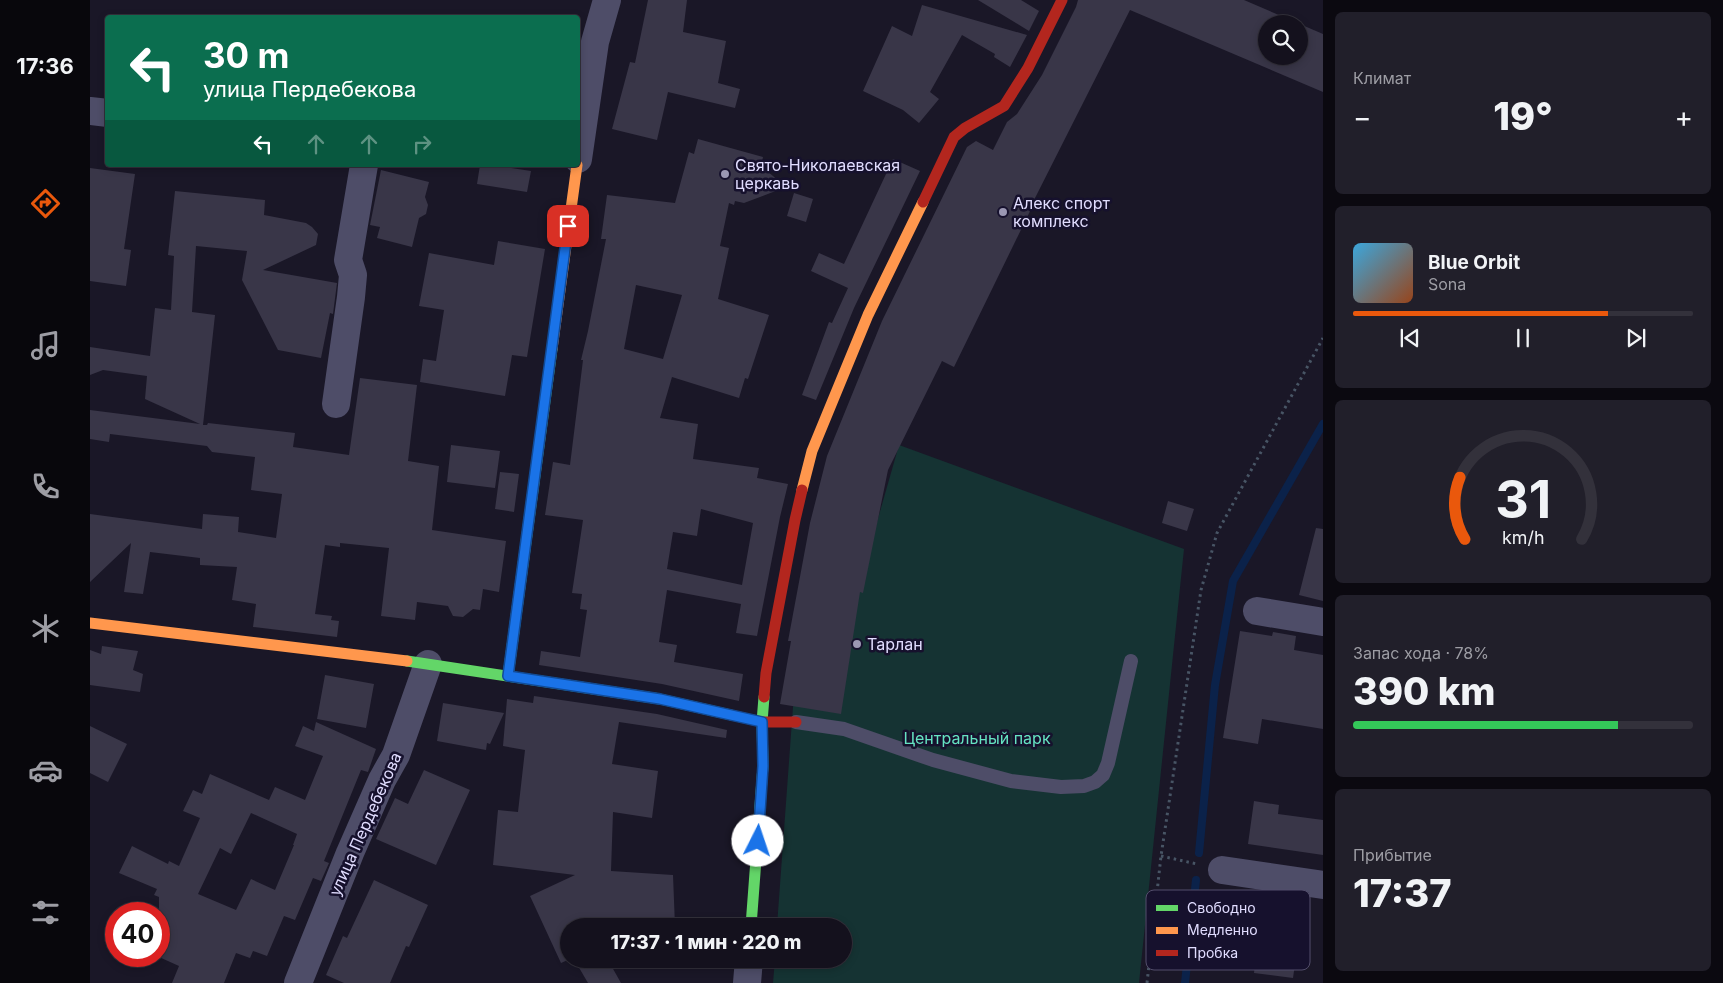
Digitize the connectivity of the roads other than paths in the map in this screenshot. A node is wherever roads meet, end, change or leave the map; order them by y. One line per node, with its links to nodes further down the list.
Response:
1 (608, 0): 5 (street)
2 (1062, 0): 15 (street)
3 (90, 111): 4 (street)
4 (105, 113)
5 (580, 125)
6 (364, 167): 8 (street)
7 (573, 167): 14 (street)
8 (336, 404)
9 (1257, 611): 10 (street)
10 (1323, 622)
11 (90, 623): 13 (street)
12 (1131, 661): 16 (lane)
13 (428, 664): 14 (street); 21 (street, улица Пердебекова)
14 (508, 676): 15 (street)
15 (762, 722): 16 (street); 19 (street)
16 (796, 722)
17 (1222, 870): 18 (street)
18 (1323, 885)
19 (752, 918)
20 (748, 968): 22 (street)
21 (298, 983)
22 (747, 983)

